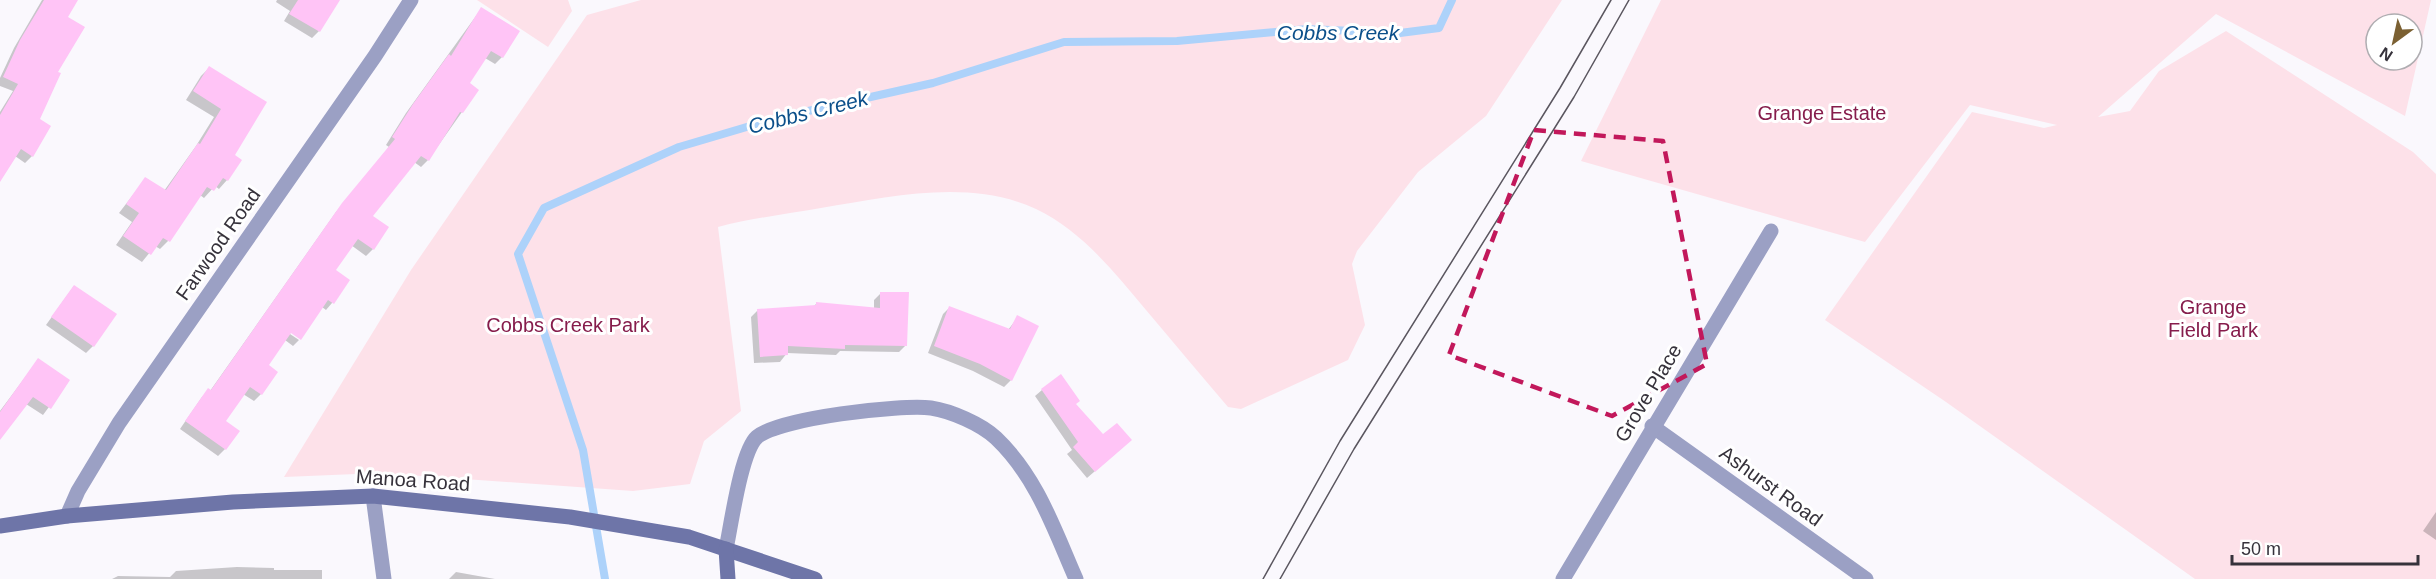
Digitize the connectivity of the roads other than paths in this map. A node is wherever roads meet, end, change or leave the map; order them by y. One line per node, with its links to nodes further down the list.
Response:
1 (411, 0): 5 (street, Farwood Road)
2 (1771, 231): 3 (street, Grove Place)
3 (1652, 426): 12 (street, Grove Place); 13 (street, Ashurst Road)
4 (373, 496): 5 (main road, Manoa Road); 7 (main road, Manoa Road); 8 (street)
5 (67, 516): 6 (main road, Manoa Road)
6 (0, 526)
7 (726, 549): 9 (main road); 10 (main road, Manoa Road); 11 (street)
8 (384, 579)
9 (728, 579)
10 (815, 579)
11 (1076, 579)
12 (1563, 579)
13 (1866, 579)

